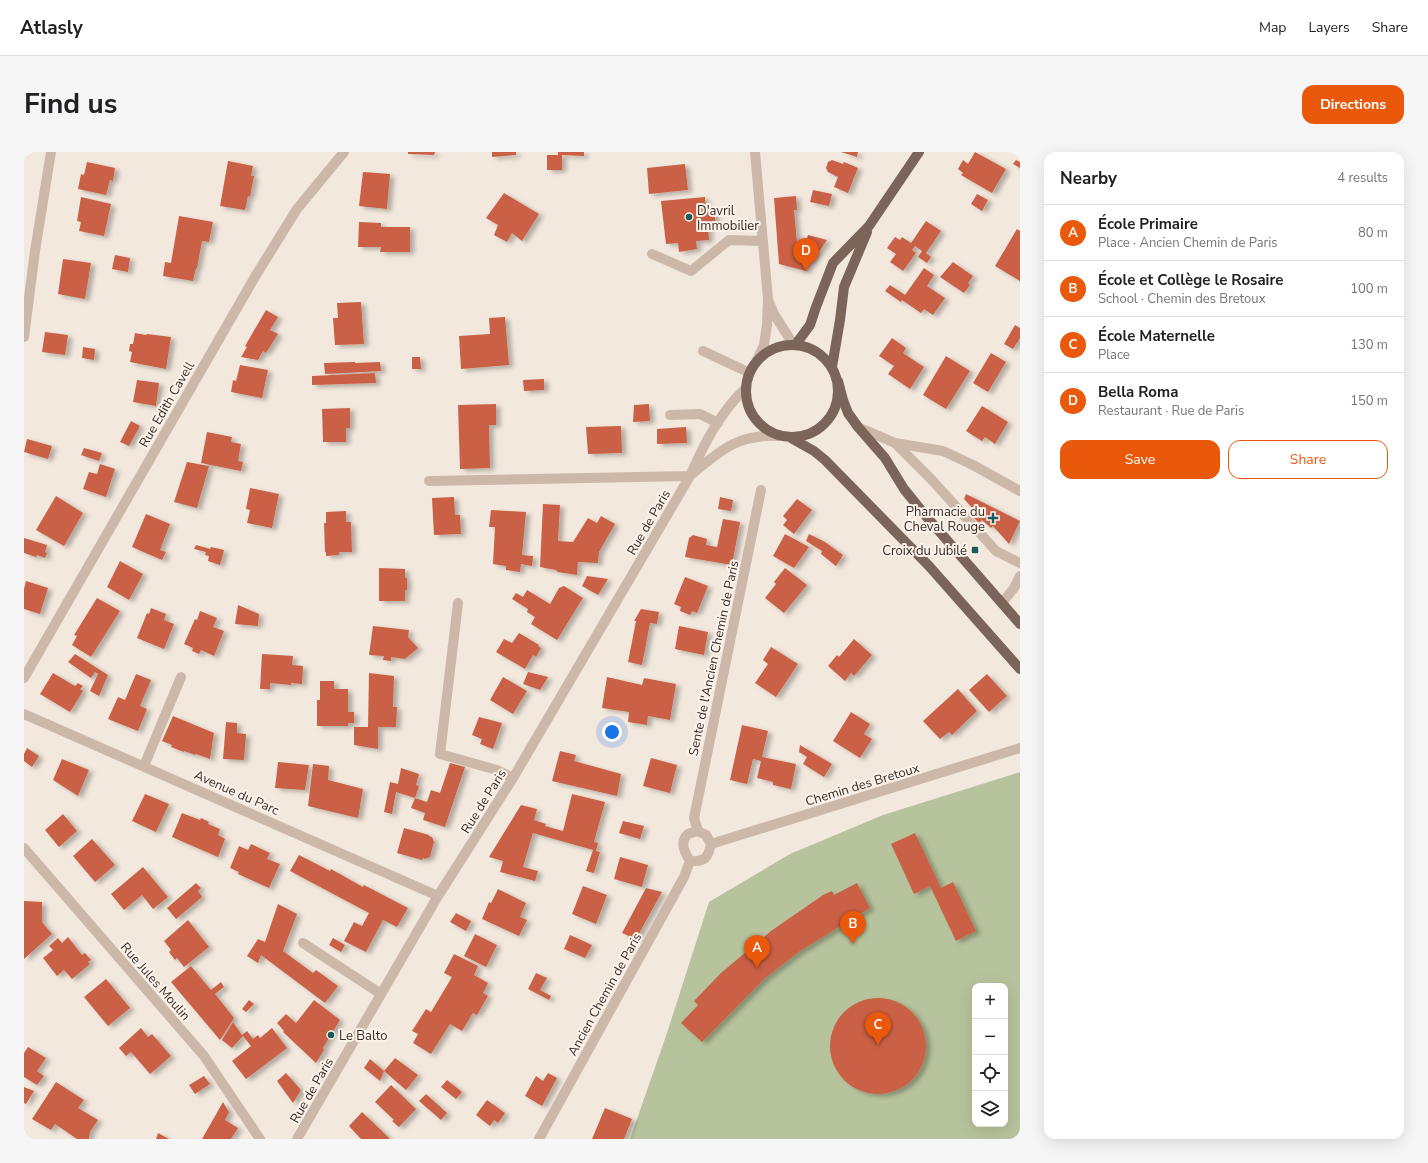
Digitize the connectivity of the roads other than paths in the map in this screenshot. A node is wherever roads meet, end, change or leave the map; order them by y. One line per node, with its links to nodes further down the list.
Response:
1 (51, 152): 9 (street)
2 (344, 152): 34 (street, Rue Edith Cavell)
3 (755, 152): 6 (street)
4 (919, 152): 5 (main road)
5 (869, 226): 10 (main road); 13 (main road)
6 (763, 241): 7 (street); 8 (street)
7 (652, 254)
8 (768, 299): 10 (street); 12 (street)
9 (24, 337)
10 (795, 344): 12 (main road); 13 (main road)
11 (703, 351): 14 (street)
12 (757, 360): 14 (main road)
13 (832, 367): 15 (main road)
14 (750, 373): 16 (main road)
15 (838, 381): 19 (main road); 21 (main road)
16 (746, 388): 18 (street, Rue de Paris); 20 (main road)
17 (670, 415): 18 (street)
18 (718, 423): 23 (street, Rue de Paris)
19 (858, 427): 22 (street); 30 (main road)
20 (778, 436): 21 (main road); 23 (street, Rue de Paris)
21 (791, 438): 32 (main road)
22 (895, 443): 26 (street); 27 (street)
23 (690, 476): 24 (street); 38 (street, Rue de Paris)
24 (429, 481)
25 (761, 490): 39 (street, Sente de l'Ancien Chemin de Paris)
26 (1020, 491)
27 (1020, 563)
28 (1020, 576): 30 (street)
29 (458, 604): 38 (street)
30 (1002, 604): 31 (main road)
31 (1020, 624)
32 (1020, 669)
33 (182, 677): 37 (street)
34 (24, 678)
35 (24, 714): 37 (street, Avenue du Parc)
36 (1020, 748): 40 (street, Chemin des Bretoux)
37 (144, 766): 43 (street, Avenue du Parc)
38 (513, 778): 43 (street, Rue de Paris)
39 (698, 831): 40 (street); 42 (street)
40 (711, 844): 42 (street)
41 (24, 848): 46 (street, Rue Jules Moulin)
42 (690, 861): 48 (street, Ancien Chemin de Paris)
43 (438, 896): 45 (street, Rue de Paris)
44 (303, 943): 45 (street)
45 (381, 994): 47 (street, Rue de Paris)
46 (260, 1139)
47 (297, 1139)
48 (539, 1139)

